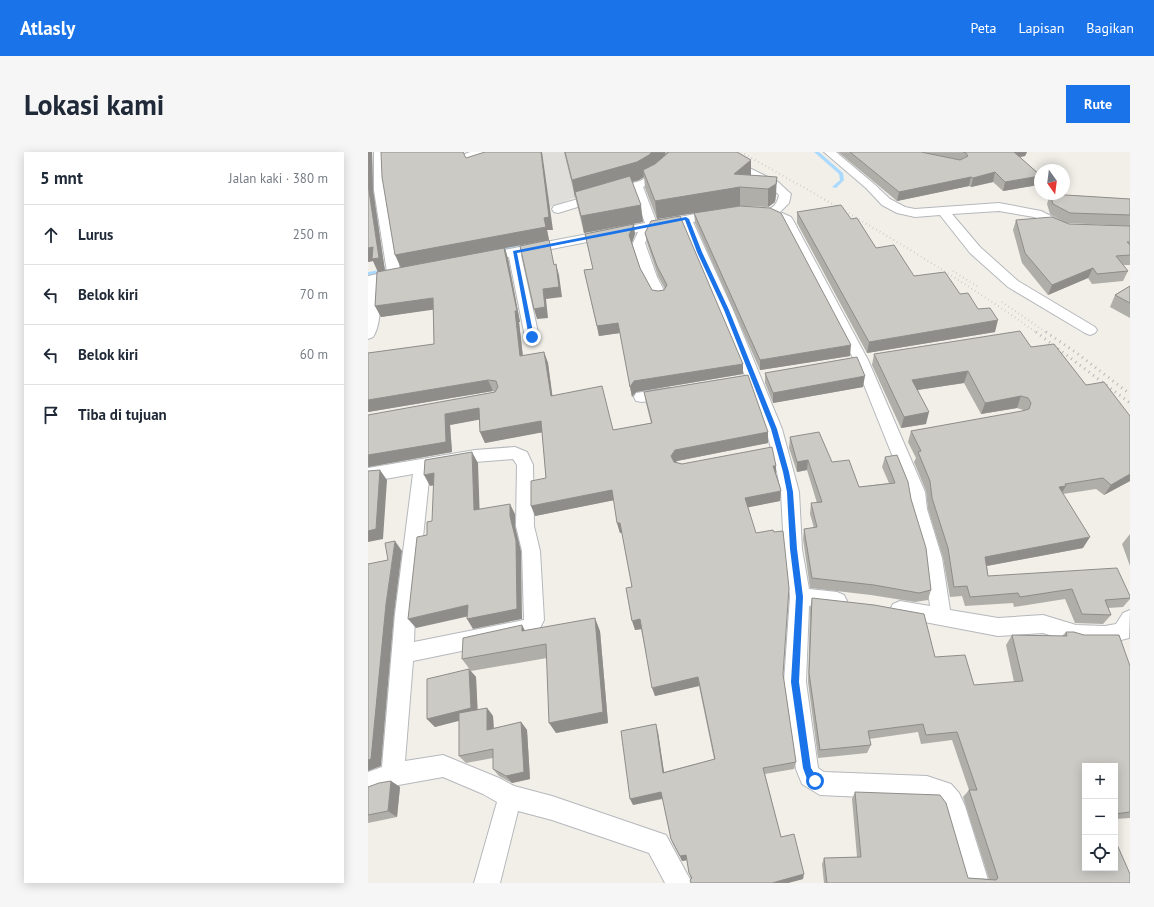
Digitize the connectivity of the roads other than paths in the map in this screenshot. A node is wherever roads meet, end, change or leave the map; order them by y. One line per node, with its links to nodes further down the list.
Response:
1 (379, 152): 19 (street)
2 (480, 152): 5 (street)
3 (829, 152): 10 (street)
4 (716, 155): 12 (street)
5 (459, 160)
6 (672, 162): 7 (street)
7 (637, 185): 8 (street); 14 (street)
8 (558, 209)
9 (748, 211): 12 (street)
10 (943, 211): 15 (street); 22 (street)
11 (732, 212): 13 (street)
12 (771, 213): 32 (street)
13 (686, 219): 14 (street); 29 (street)
14 (650, 225): 16 (street); 21 (street)
15 (1080, 229)
16 (514, 252): 17 (street); 24 (street)
17 (469, 261)
18 (409, 272): 19 (street)
19 (394, 274): 20 (street)
20 (371, 279): 23 (street)
21 (660, 296)
22 (1090, 330)
23 (368, 334)
24 (532, 337)
25 (686, 390): 26 (street)
26 (642, 398)
27 (422, 466): 28 (street); 34 (street); 34 (street)
28 (368, 475)
29 (800, 597): 30 (street); 40 (street)
30 (850, 603)
31 (886, 608): 32 (street)
32 (941, 616): 33 (street)
33 (1130, 620)
34 (403, 654): 35 (street)
35 (393, 774): 36 (street); 37 (street)
36 (368, 784)
37 (510, 797): 38 (street); 39 (street)
38 (487, 883)
39 (679, 883)
40 (976, 883)

